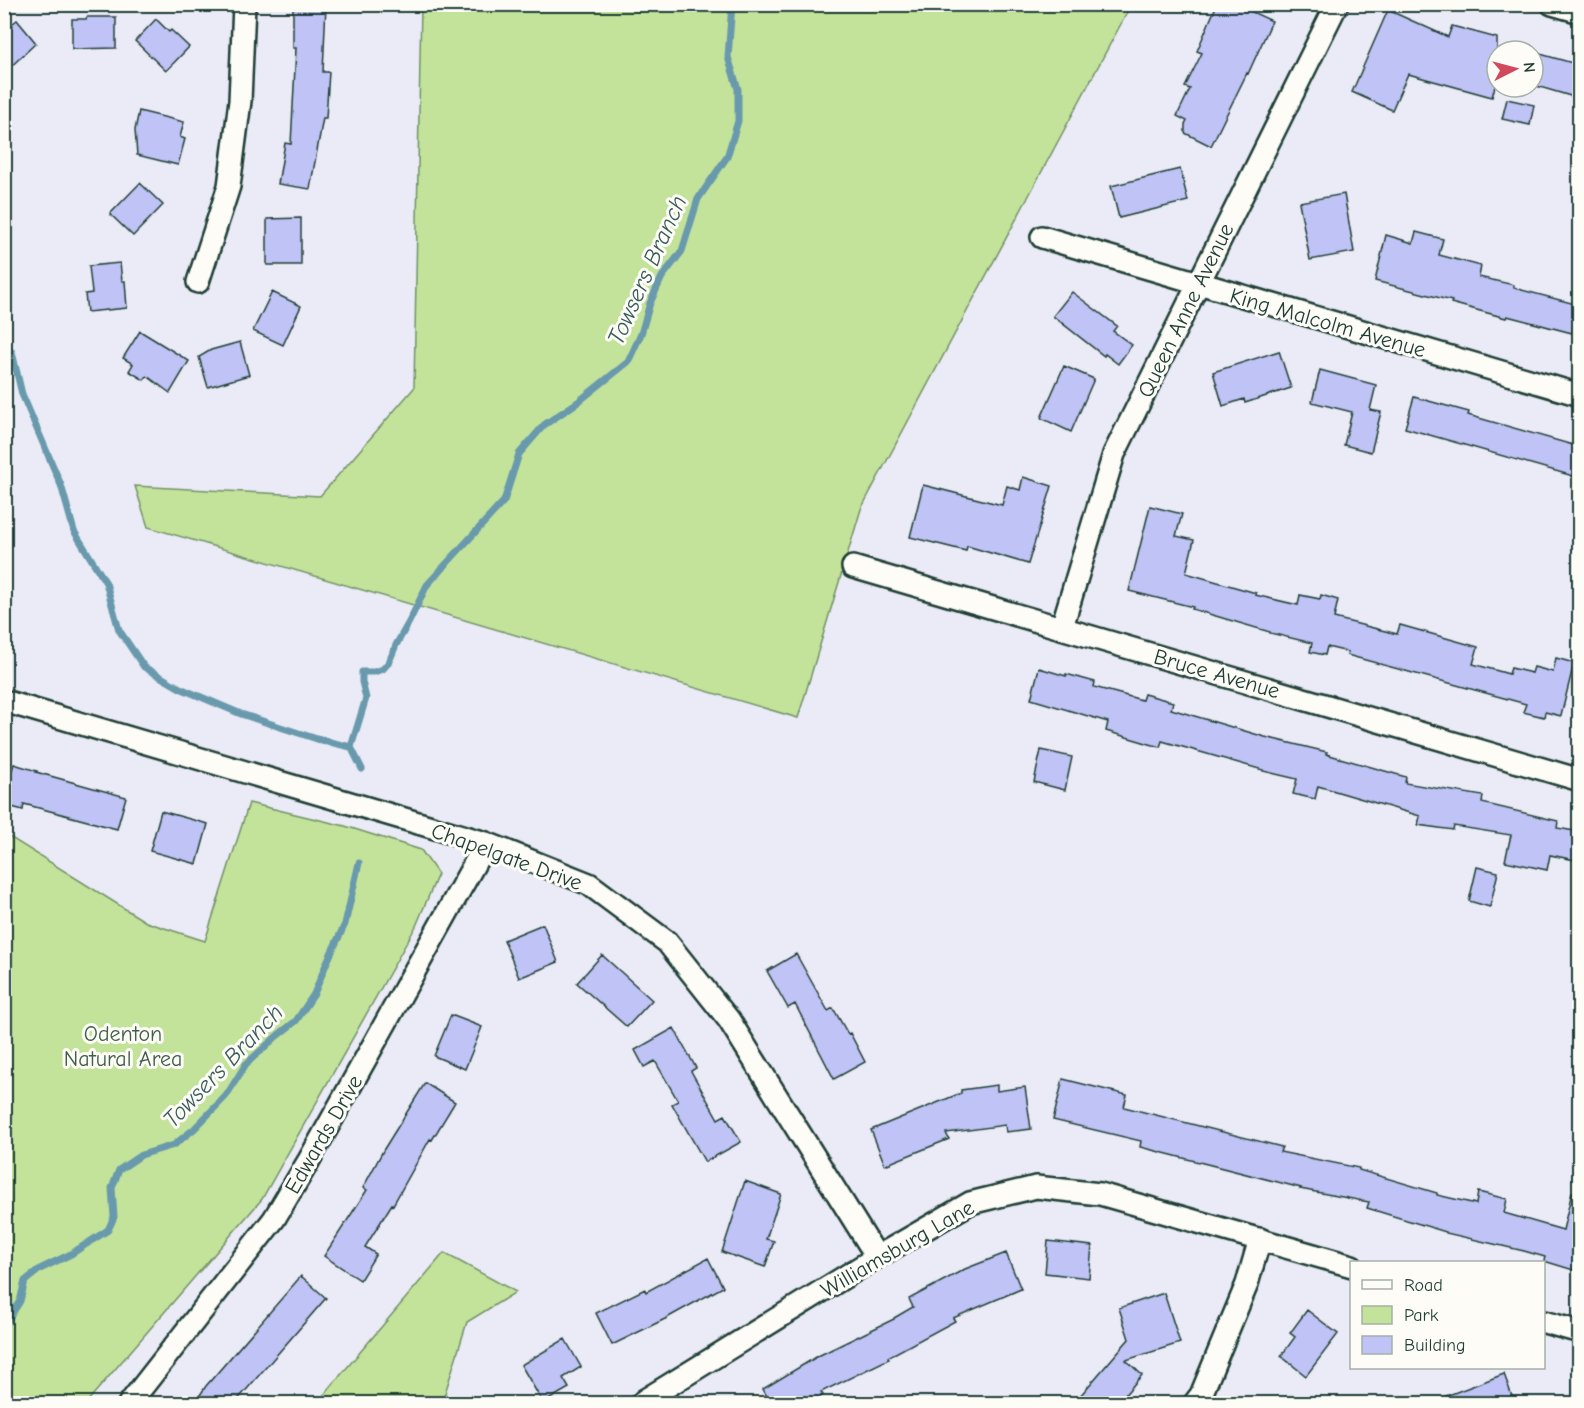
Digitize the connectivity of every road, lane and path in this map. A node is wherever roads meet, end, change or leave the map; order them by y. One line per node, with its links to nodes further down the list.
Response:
1 (244, 4): 6 (street)
2 (1337, 4): 7 (street, Queen Anne Avenue)
3 (1552, 4): 4 (street)
4 (1580, 12)
5 (1042, 237): 7 (street, King Malcolm Avenue)
6 (198, 282)
7 (1199, 284): 8 (street, King Malcolm Avenue); 10 (street, Queen Anne Avenue)
8 (1580, 395)
9 (854, 567): 10 (street, Bruce Avenue)
10 (1062, 627): 12 (street, Bruce Avenue)
11 (4, 701): 13 (street, Chapelgate Drive)
12 (1580, 780)
13 (486, 843): 15 (street, Chapelgate Drive); 19 (street, Edwards Drive)
14 (1260, 1239): 15 (street, Williamsburg Lane); 16 (street, Williamsburg Lane); 21 (street)
15 (877, 1257): 20 (street, Williamsburg Lane)
16 (1350, 1265)
17 (1545, 1322): 18 (street)
18 (1580, 1332)
19 (129, 1404)
20 (641, 1404)
21 (1194, 1404)

